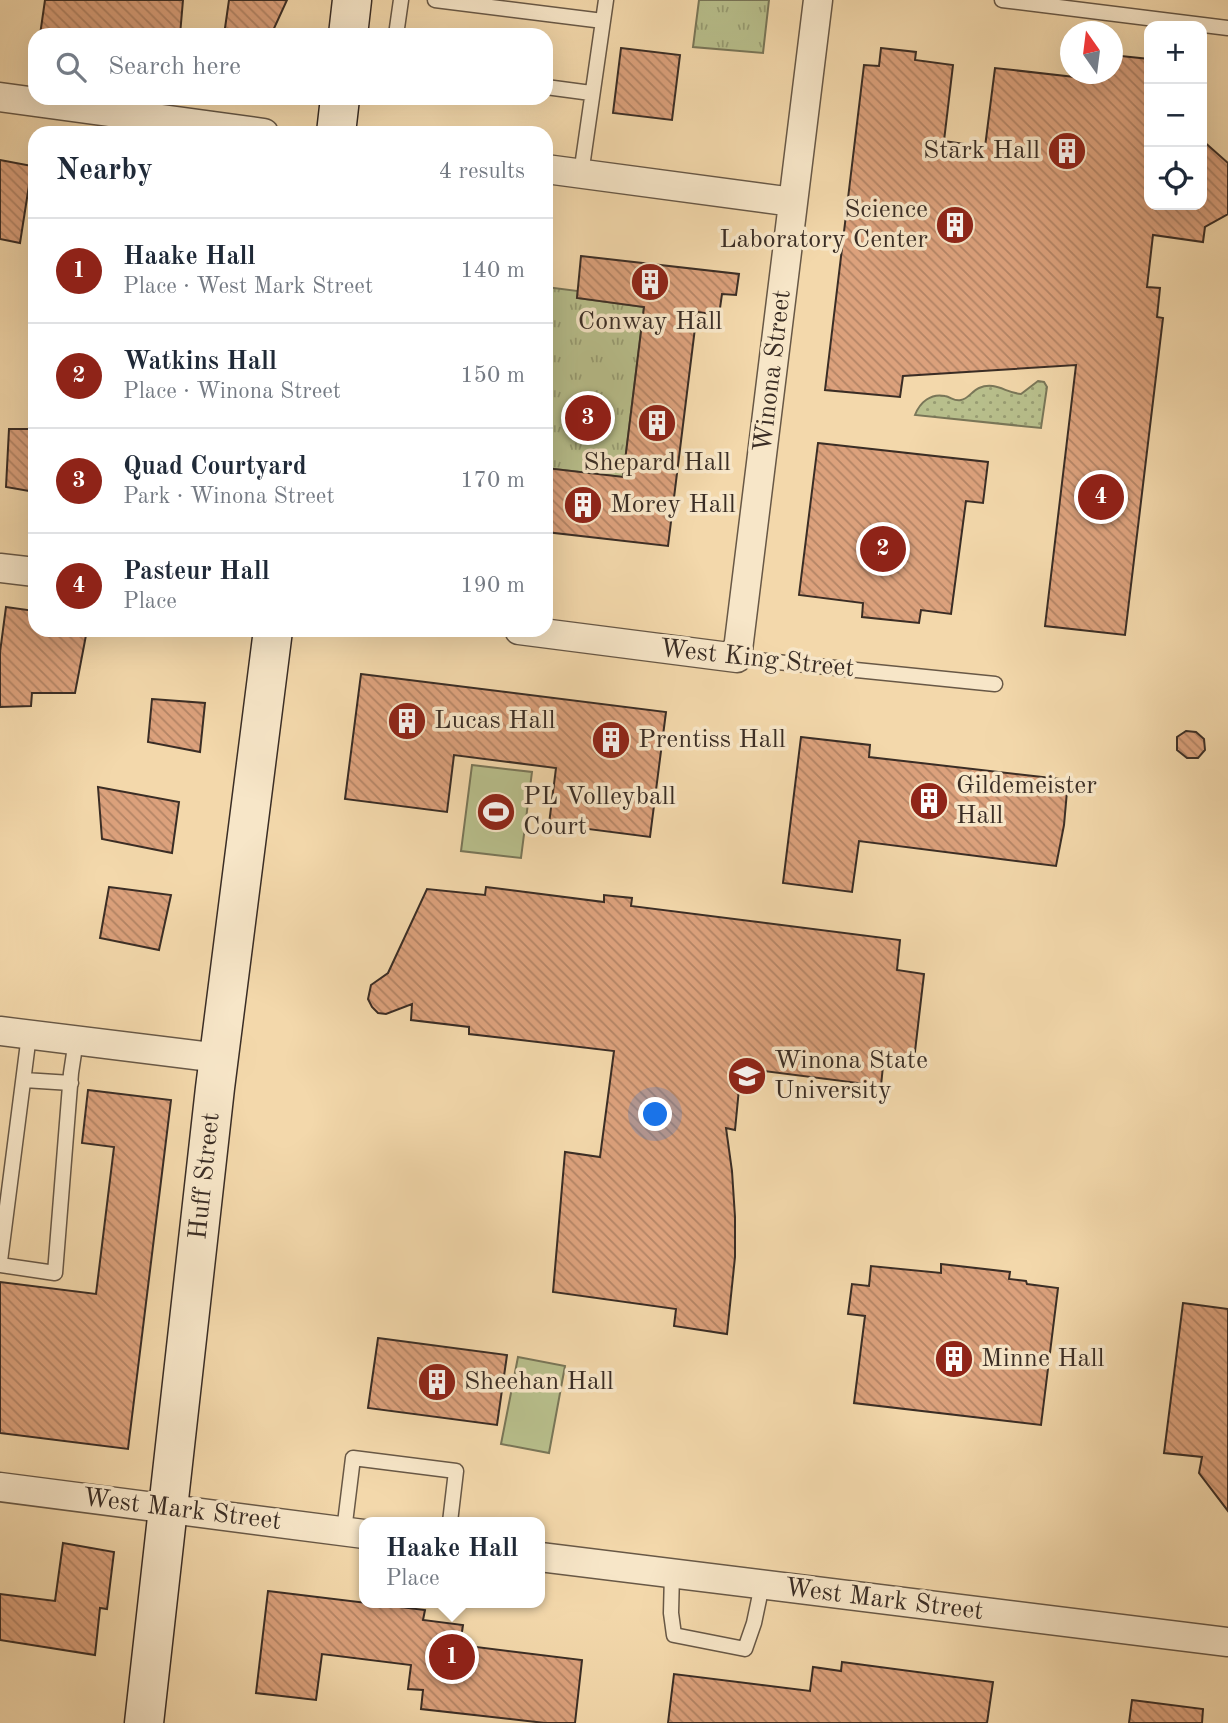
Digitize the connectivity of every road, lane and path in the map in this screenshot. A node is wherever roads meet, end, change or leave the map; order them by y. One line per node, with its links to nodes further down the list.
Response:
1 (352, 0): 8 (main road)
2 (401, 0): 9 (lane)
3 (435, 0): 7 (lane)
4 (606, 0): 7 (lane)
5 (818, 0): 21 (street, Winona Street)
6 (1002, 0): 10 (lane)
7 (603, 21): 12 (lane)
8 (349, 28)
9 (398, 28)
10 (1228, 28)
11 (553, 88): 12 (lane)
12 (591, 93): 20 (lane)
13 (0, 97): 14 (street)
14 (28, 101)
15 (59, 105): 17 (street)
16 (339, 105): 18 (main road)
17 (213, 126)
18 (337, 126)
19 (553, 170): 20 (street)
20 (581, 174): 21 (street)
21 (793, 202): 26 (street, Winona Street)
22 (0, 568): 23 (street)
23 (28, 571)
24 (553, 634): 26 (street, West King Street)
25 (272, 637): 31 (main road, Huff Street)
26 (737, 658): 27 (lane, West King Street)
27 (995, 684)
28 (0, 1031): 29 (street)
29 (29, 1035): 30 (street); 32 (lane)
30 (76, 1040): 31 (street); 33 (lane)
31 (219, 1058): 37 (main road, Huff Street)
32 (24, 1080): 33 (lane); 34 (lane)
33 (71, 1083): 35 (lane)
34 (6, 1178): 35 (lane)
35 (0, 1263)
36 (0, 1487): 37 (street, West Mark Street)
37 (168, 1508): 39 (street, West Mark Street); 44 (main road, Huff Street)
38 (451, 1517): 39 (lane)
39 (354, 1532)
40 (545, 1558): 41 (street, West Mark Street)
41 (672, 1573): 42 (street, West Mark Street); 42 (lane)
42 (762, 1585): 43 (street, West Mark Street)
43 (1228, 1643)
44 (144, 1723)

